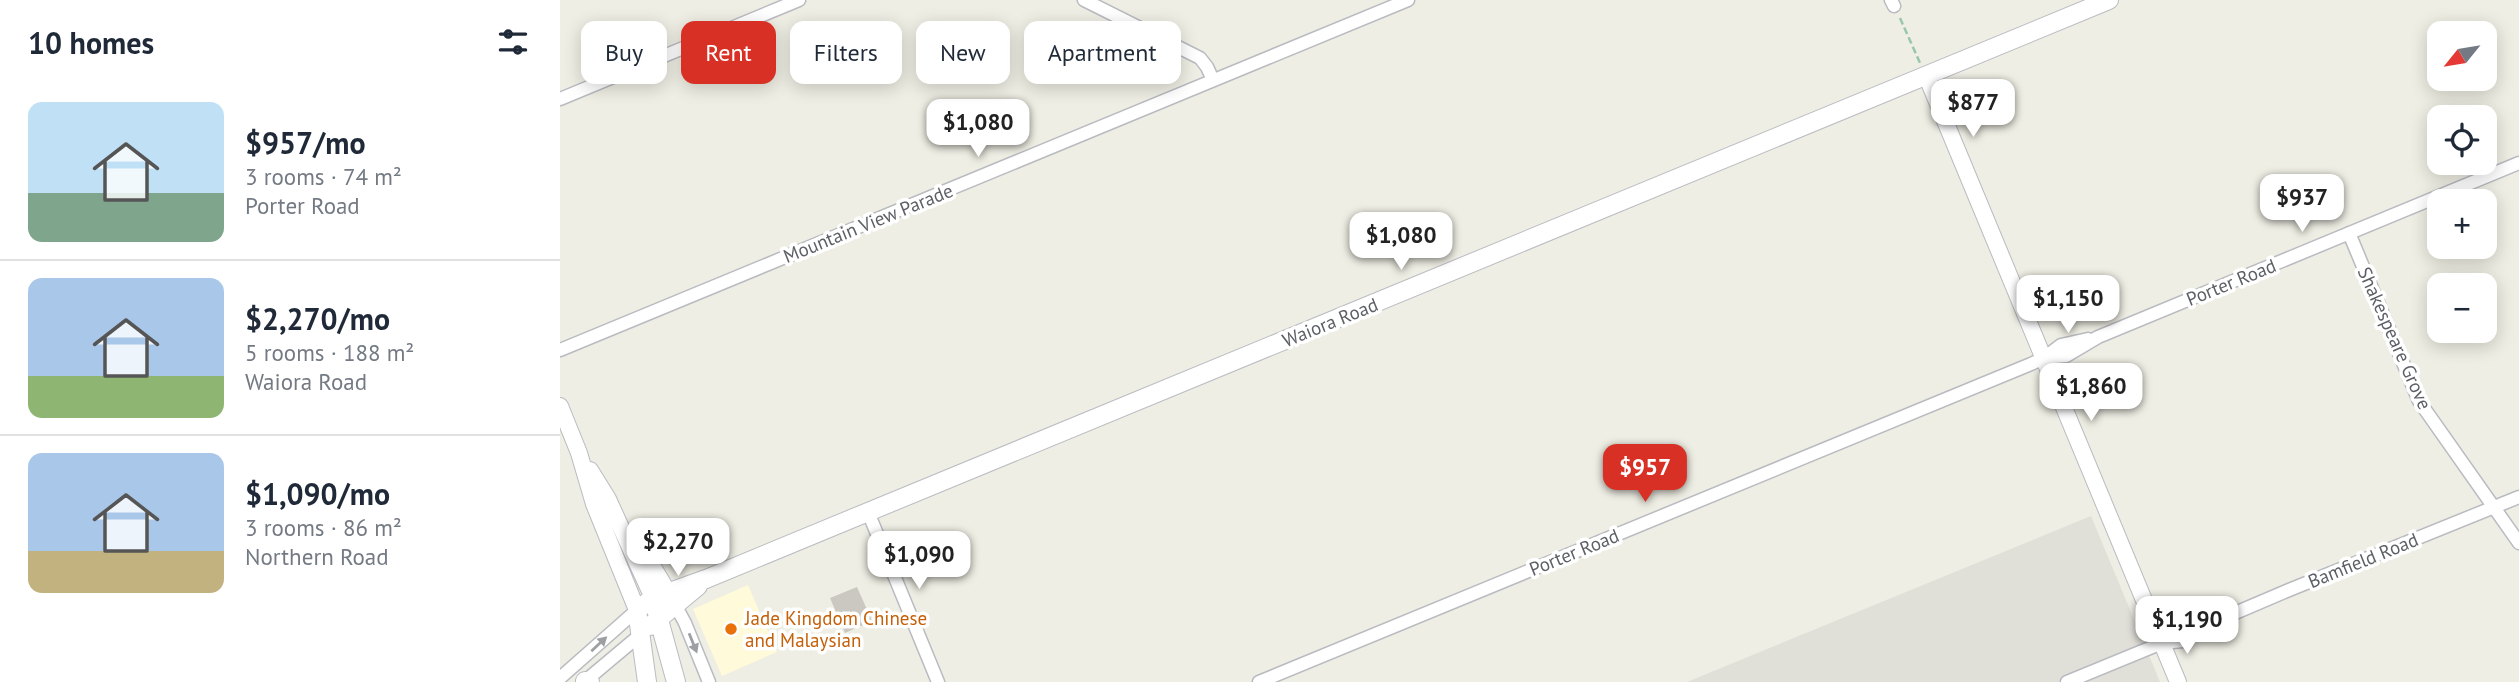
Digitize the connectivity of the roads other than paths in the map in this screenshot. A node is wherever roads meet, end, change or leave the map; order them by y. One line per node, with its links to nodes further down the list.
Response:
1 (799, 0): 7 (street)
2 (1084, 0): 6 (street)
3 (1408, 0): 6 (street, Mountain View Parade)
4 (2109, 0): 5 (main road, Waiora Road)
5 (1926, 75): 11 (street); 16 (main road, Waiora Road)
6 (1213, 80): 10 (street, Mountain View Parade)
7 (560, 99)
8 (2519, 163): 9 (street, Porter Road)
9 (2349, 233): 11 (street, Porter Road); 15 (street, Shakespeare Grove)
10 (560, 350)
11 (2044, 358): 22 (street); 30 (street, Porter Road)
12 (561, 411): 13 (street)
13 (579, 453): 18 (street); 19 (street)
14 (2519, 497): 15 (street, Bamfield Road)
15 (2493, 508): 17 (street, Shakespeare Grove); 22 (street, Bamfield Road)
16 (868, 512): 18 (main road, Waiora Road); 29 (street)
17 (2519, 543)
18 (665, 598): 19 (main road, Waiora Road); 20 (main road); 28 (street, one-way to 28)
19 (637, 610): 21 (main road); 23 (street, Waiora Road, one-way to 19)
20 (659, 619): 21 (main road); 27 (main road)
21 (640, 635): 24 (street); 26 (main road)
22 (2162, 643): 31 (street, Bamfield Road); 32 (street)
23 (560, 678)
24 (584, 682): 25 (main road)
25 (590, 682)
26 (647, 682)
27 (676, 682)
28 (709, 682)
29 (938, 682)
30 (1259, 682)
31 (2067, 682)
32 (2178, 682)

